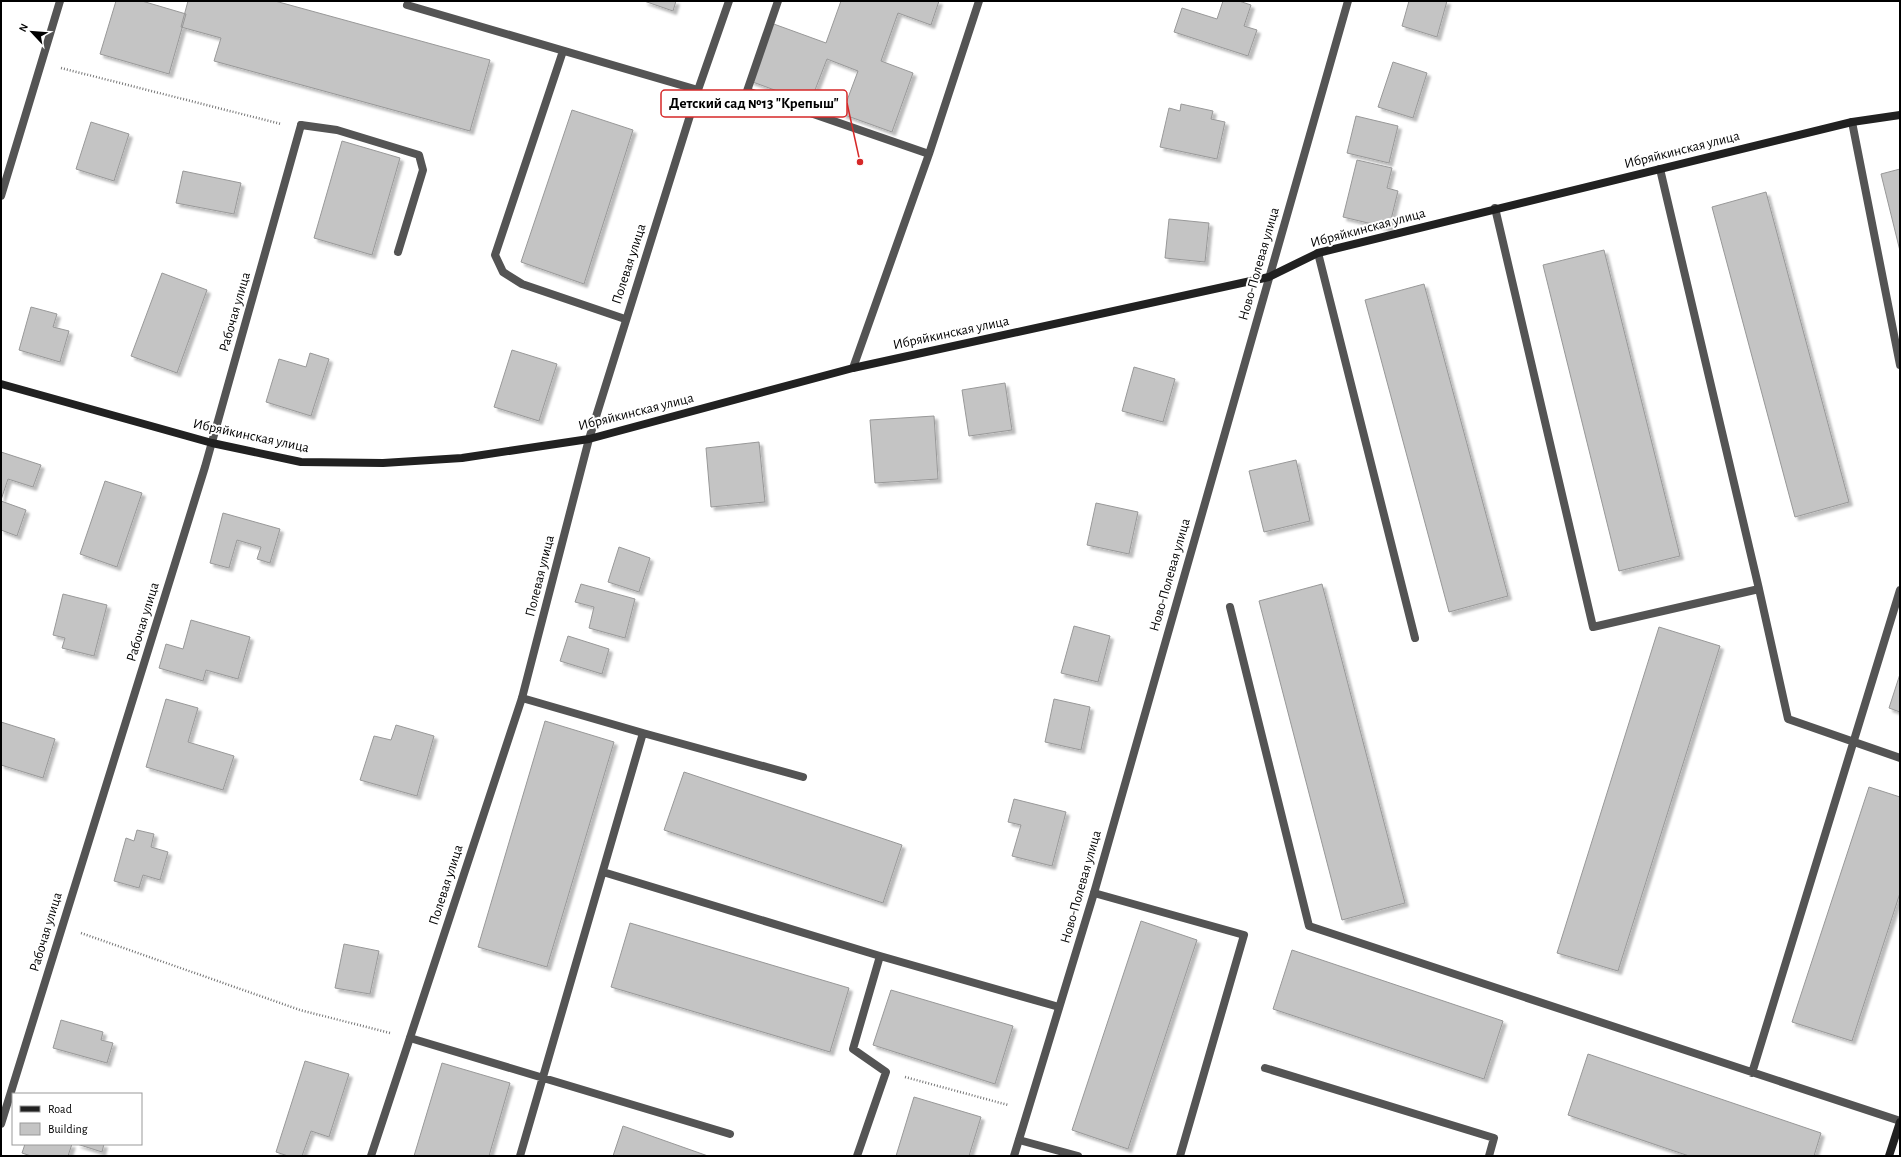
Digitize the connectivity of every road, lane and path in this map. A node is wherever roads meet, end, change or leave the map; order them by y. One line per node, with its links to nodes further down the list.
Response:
1 (60, 1): 8 (street)
2 (729, 1): 9 (street, Полевая улица)
3 (778, 1): 13 (street)
4 (979, 1): 13 (street)
5 (1348, 1): 19 (street, Ново-Полевая улица)
6 (407, 5): 7 (street)
7 (564, 51): 9 (street); 20 (street)
8 (41, 63): 12 (path); 15 (street)
9 (698, 90): 20 (street, Полевая улица)
10 (1900, 115): 11 (street, Ибряйкинская улица)
11 (1852, 122): 14 (street, Ибряйкинская улица); 21 (street)
12 (301, 125): 17 (street); 25 (street, Рабочая улица)
13 (929, 154): 22 (street)
14 (1660, 169): 16 (street, Ибряйкинская улица); 26 (street)
15 (1, 196)
16 (1495, 208): 18 (street, Ибряйкинская улица); 26 (street)
17 (398, 252)
18 (1318, 253): 19 (street, Ибряйкинская улица); 29 (street)
19 (1269, 277): 22 (street, Ибряйкинская улица); 36 (street, Ново-Полевая улица)
20 (626, 319): 24 (street, Полевая улица)
21 (1900, 365)
22 (854, 368): 24 (street, Ибряйкинская улица)
23 (1, 384): 25 (street, Ибряйкинская улица)
24 (588, 439): 25 (street, Ибряйкинская улица); 30 (street, Полевая улица)
25 (212, 443): 37 (street, Рабочая улица)
26 (1759, 589): 32 (street)
27 (1900, 590): 32 (street)
28 (1230, 607): 43 (street)
29 (1415, 638)
30 (522, 698): 31 (street); 40 (street, Полевая улица)
31 (643, 733): 34 (street); 35 (street)
32 (1853, 743): 33 (street); 43 (street)
33 (1900, 758)
34 (803, 777)
35 (603, 872): 38 (street); 44 (street)
36 (1094, 893): 39 (street, Ново-Полевая улица); 55 (street)
37 (62, 926): 40 (path); 47 (street, Рабочая улица)
38 (880, 956): 39 (street); 42 (street)
39 (1059, 1007): 45 (street, Ново-Полевая улица)
40 (410, 1038): 44 (street); 50 (street, Полевая улица)
41 (1265, 1068): 56 (street)
42 (886, 1072): 45 (path); 52 (street)
43 (1752, 1073): 46 (street)
44 (543, 1077): 48 (street); 51 (street)
45 (1028, 1111): 49 (street, Ново-Полевая улица)
46 (1900, 1122): 57 (street)
47 (1, 1124)
48 (730, 1134)
49 (1019, 1140): 53 (street, Ново-Полевая улица); 54 (street)
50 (371, 1156)
51 (520, 1156)
52 (857, 1156)
53 (1014, 1156)
54 (1078, 1156)
55 (1180, 1156)
56 (1488, 1156)
57 (1889, 1156)

